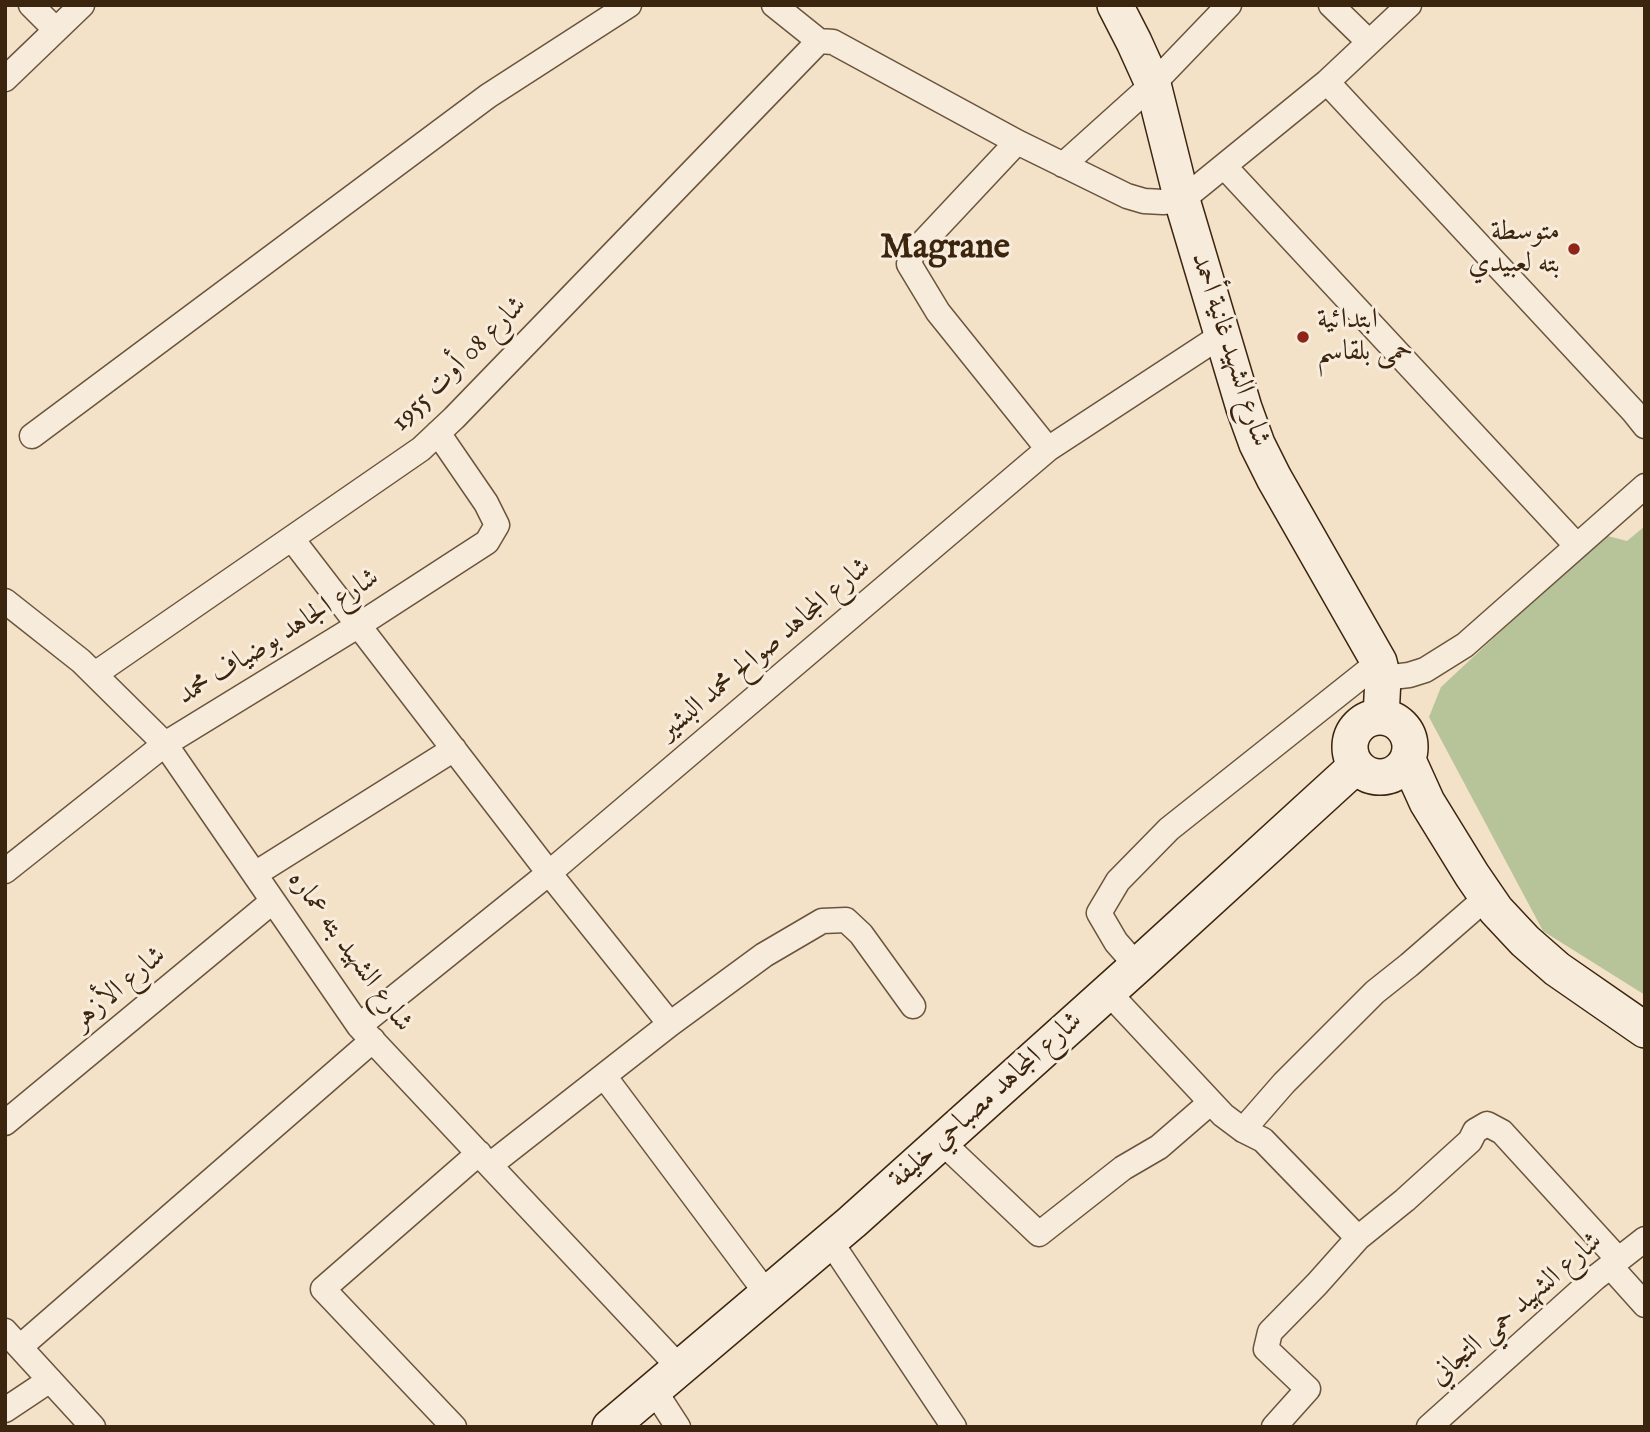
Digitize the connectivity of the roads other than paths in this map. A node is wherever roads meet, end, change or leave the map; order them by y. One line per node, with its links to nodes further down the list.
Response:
1 (31, 5): 9 (street)
2 (82, 5): 9 (street)
3 (629, 5): 22 (street)
4 (775, 5): 10 (street)
5 (1115, 5): 14 (main road, شارع الشهيد غانية أحمد)
6 (1229, 5): 14 (street)
7 (1331, 5): 11 (street)
8 (1409, 5): 11 (street)
9 (56, 30): 12 (street)
10 (819, 41): 15 (street); 21 (street, شارع 08 أوت 1955)
11 (1369, 42): 13 (street)
12 (5, 79)
13 (1327, 82): 17 (street); 20 (street)
14 (1153, 84): 16 (street); 18 (main road, شارع الشهيد غانية أحمد)
15 (1017, 142): 16 (street); 23 (street)
16 (1063, 165): 18 (street)
17 (1224, 166): 18 (street); 26 (street)
18 (1182, 200): 19 (main road, شارع الشهيد غانية أحمد)
19 (1223, 335): 23 (street, شارع المجاهد صوالح محمد البشير); 29 (main road, شارع الشهيد غانية أحمد)
20 (1645, 426)
21 (438, 433): 25 (street, شارع 08 أوت 1955); 28 (street, شارع الجاهد بوضياف محمد)
22 (32, 436)
23 (1048, 449): 35 (street, شارع المجاهد صوالح محمد البشير)
24 (1645, 486): 26 (street)
25 (292, 539): 28 (street); 30 (street, شارع 08 أوت 1955)
26 (1577, 546): 29 (street)
27 (5, 601): 30 (street, شارع الشهيد بته عماره)
28 (359, 625): 31 (street, شارع الجاهد بوضياف محمد); 32 (street)
29 (1381, 670): 33 (main road, شارع الشهيد غانية أحمد); 39 (street)
30 (95, 674): 31 (street, شارع الشهيد بته عماره)
31 (165, 744): 34 (street, شارع الجاهد بوضياف محمد); 36 (street, شارع الشهيد بته عماره)
32 (454, 749): 35 (street); 36 (street)
33 (1386, 751): 37 (main road); 39 (main road, شارع المجاهد مصباحي خليفة)
34 (5, 871)
35 (549, 873): 42 (street); 44 (street, شارع المجاهد صوالح محمد البشير)
36 (255, 874): 38 (street, شارع الشهيد بته عماره)
37 (1487, 897): 43 (main road); 48 (street)
38 (273, 901): 44 (street, شارع الشهيد بته عماره); 47 (street, شارع الأزهر)
39 (1137, 966): 40 (main road, شارع المجاهد مصباحي خليفة)
40 (1108, 992): 46 (street); 49 (main road, شارع المجاهد مصباحي خليفة)
41 (913, 1006): 42 (street)
42 (670, 1024): 45 (street)
43 (1645, 1030)
44 (366, 1033): 50 (street, شارع الشهيد بته عماره); 57 (street, شارع المجاهد صوالح محمد البشير)
45 (604, 1076): 50 (street); 55 (street)
46 (1211, 1102): 48 (street); 49 (street)
47 (5, 1123)
48 (1243, 1130): 51 (street)
49 (942, 1142): 53 (main road, شارع المجاهد مصباحي خليفة)
50 (484, 1159): 58 (street, شارع الشهيد بته عماره); 63 (street)
51 (1358, 1238): 54 (street); 67 (street)
52 (1645, 1239): 54 (street, شارع الشهيد حمي التجاني)
53 (830, 1241): 55 (main road, شارع المجاهد مصباحي خليفة); 66 (street)
54 (1614, 1262): 56 (street); 68 (street, شارع الشهيد حمي التجاني)
55 (767, 1294): 58 (main road, شارع المجاهد مصباحي خليفة)
56 (1645, 1304)
57 (13, 1339): 59 (street)
58 (679, 1367): 60 (main road, شارع المجاهد مصباحي خليفة)
59 (50, 1380): 61 (street); 62 (street)
60 (654, 1390): 64 (main road, شارع المجاهد مصباحي خليفة); 65 (street)
61 (5, 1410)
62 (93, 1427)
63 (454, 1427)
64 (610, 1427)
65 (678, 1427)
66 (954, 1427)
67 (1274, 1427)
68 (1429, 1427)

